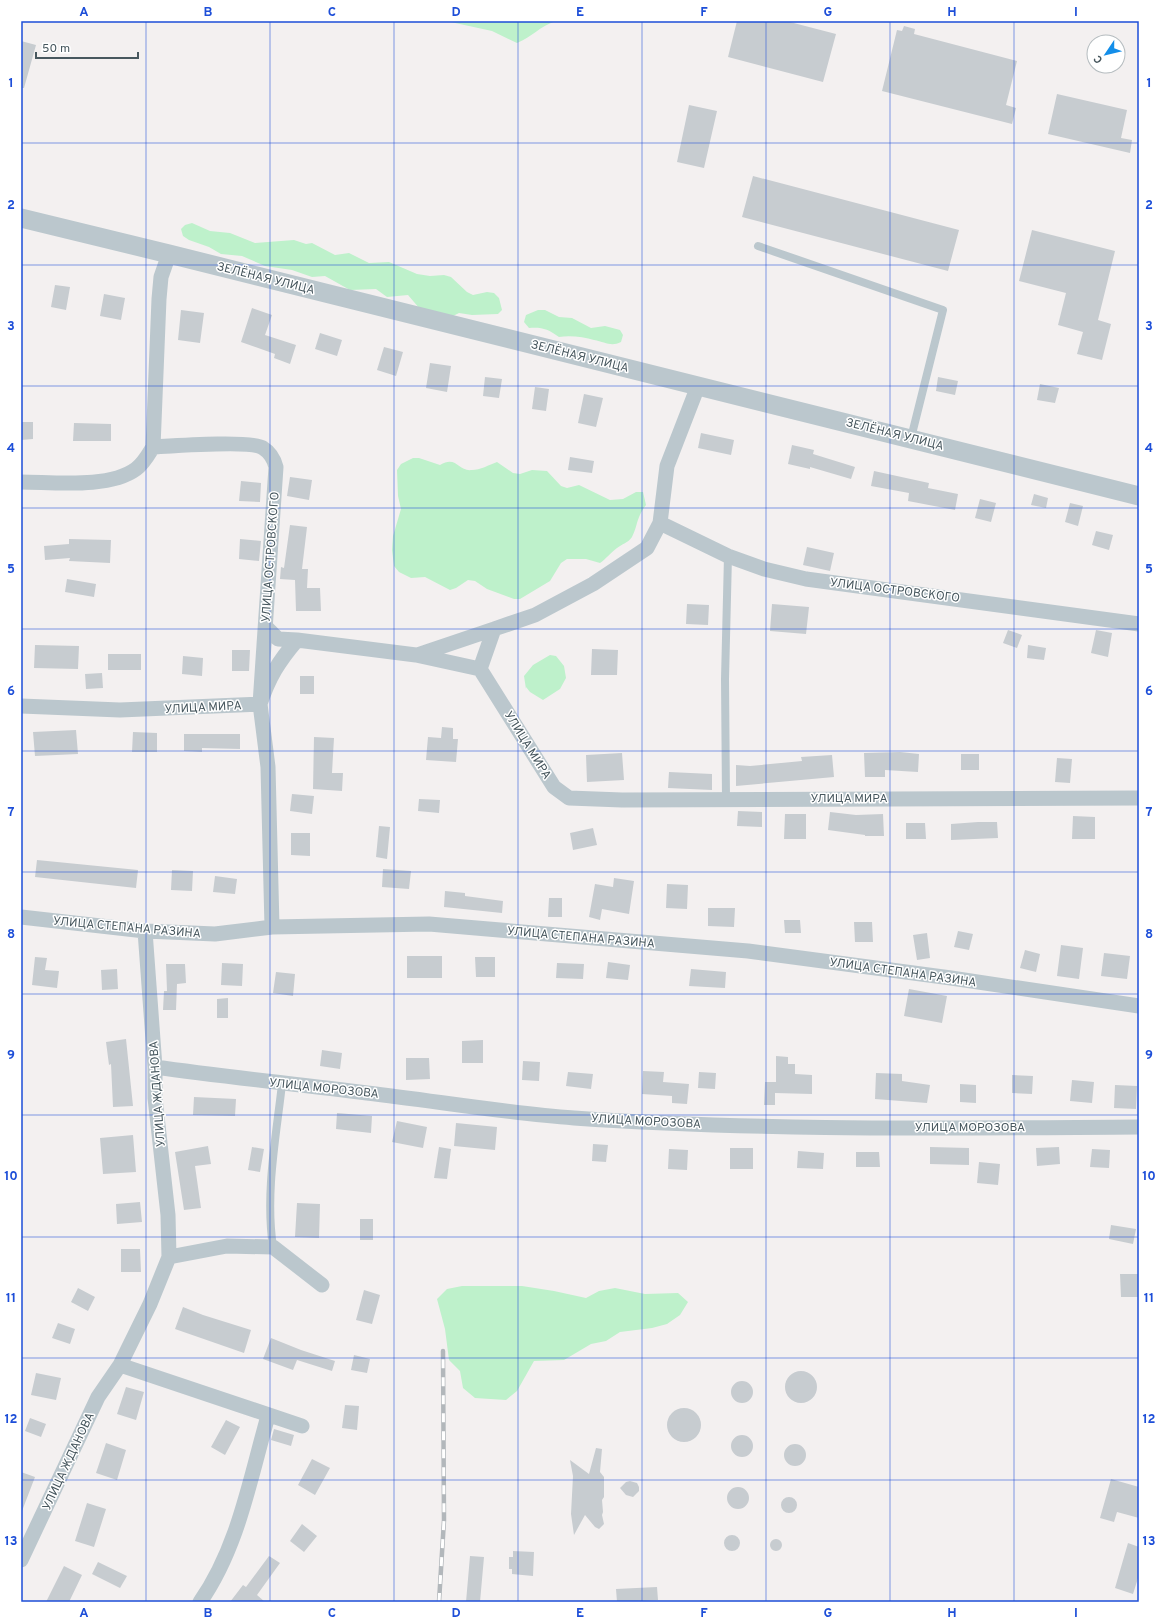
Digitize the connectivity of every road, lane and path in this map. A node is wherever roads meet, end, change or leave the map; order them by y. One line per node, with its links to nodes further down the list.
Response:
1 (21, 218): 3 (street, ЗЕЛЁНАЯ УЛИЦА)
2 (758, 246): 5 (lane)
3 (168, 254): 4 (street, ЗЕЛЁНАЯ УЛИЦА); 6 (street)
4 (698, 386): 5 (street, ЗЕЛЁНАЯ УЛИЦА); 9 (street)
5 (911, 438): 8 (street, ЗЕЛЁНАЯ УЛИЦА)
6 (153, 447): 7 (street); 12 (street, УЛИЦА ОСТРОВСКОГО)
7 (21, 482)
8 (1139, 496)
9 (660, 523): 10 (street, УЛИЦА ОСТРОВСКОГО); 13 (street)
10 (728, 556): 11 (street, УЛИЦА ОСТРОВСКОГО); 20 (lane)
11 (1139, 624)
12 (266, 627): 14 (street); 17 (street, УЛИЦА ОСТРОВСКОГО)
13 (494, 629): 15 (street); 16 (street)
14 (297, 640): 15 (street); 17 (street)
15 (416, 655): 16 (street)
16 (480, 669): 20 (street, УЛИЦА МИРА)
17 (260, 704): 18 (street, УЛИЦА МИРА); 22 (street, УЛИЦА ОСТРОВСКОГО)
18 (21, 706)
19 (1139, 798): 20 (street, УЛИЦА МИРА)
20 (726, 799)
21 (21, 917): 23 (street, УЛИЦА СТЕПАНА РАЗИНА)
22 (272, 927): 23 (street, УЛИЦА СТЕПАНА РАЗИНА); 24 (street, УЛИЦА СТЕПАНА РАЗИНА)
23 (145, 931): 25 (street, УЛИЦА ЖДАНОВА)
24 (1139, 1006)
25 (156, 1067): 26 (street, УЛИЦА МОРОЗОВА); 29 (street, УЛИЦА ЖДАНОВА)
26 (282, 1084): 27 (street, УЛИЦА МОРОЗОВА); 28 (lane)
27 (1139, 1127)
28 (274, 1248): 29 (street); 30 (street)
29 (168, 1256): 31 (street, УЛИЦА ЖДАНОВА)
30 (322, 1285)
31 (120, 1364): 32 (street); 34 (street, УЛИЦА ЖДАНОВА)
32 (268, 1416): 33 (street); 35 (street)
33 (302, 1426)
34 (22, 1557)
35 (200, 1602)

